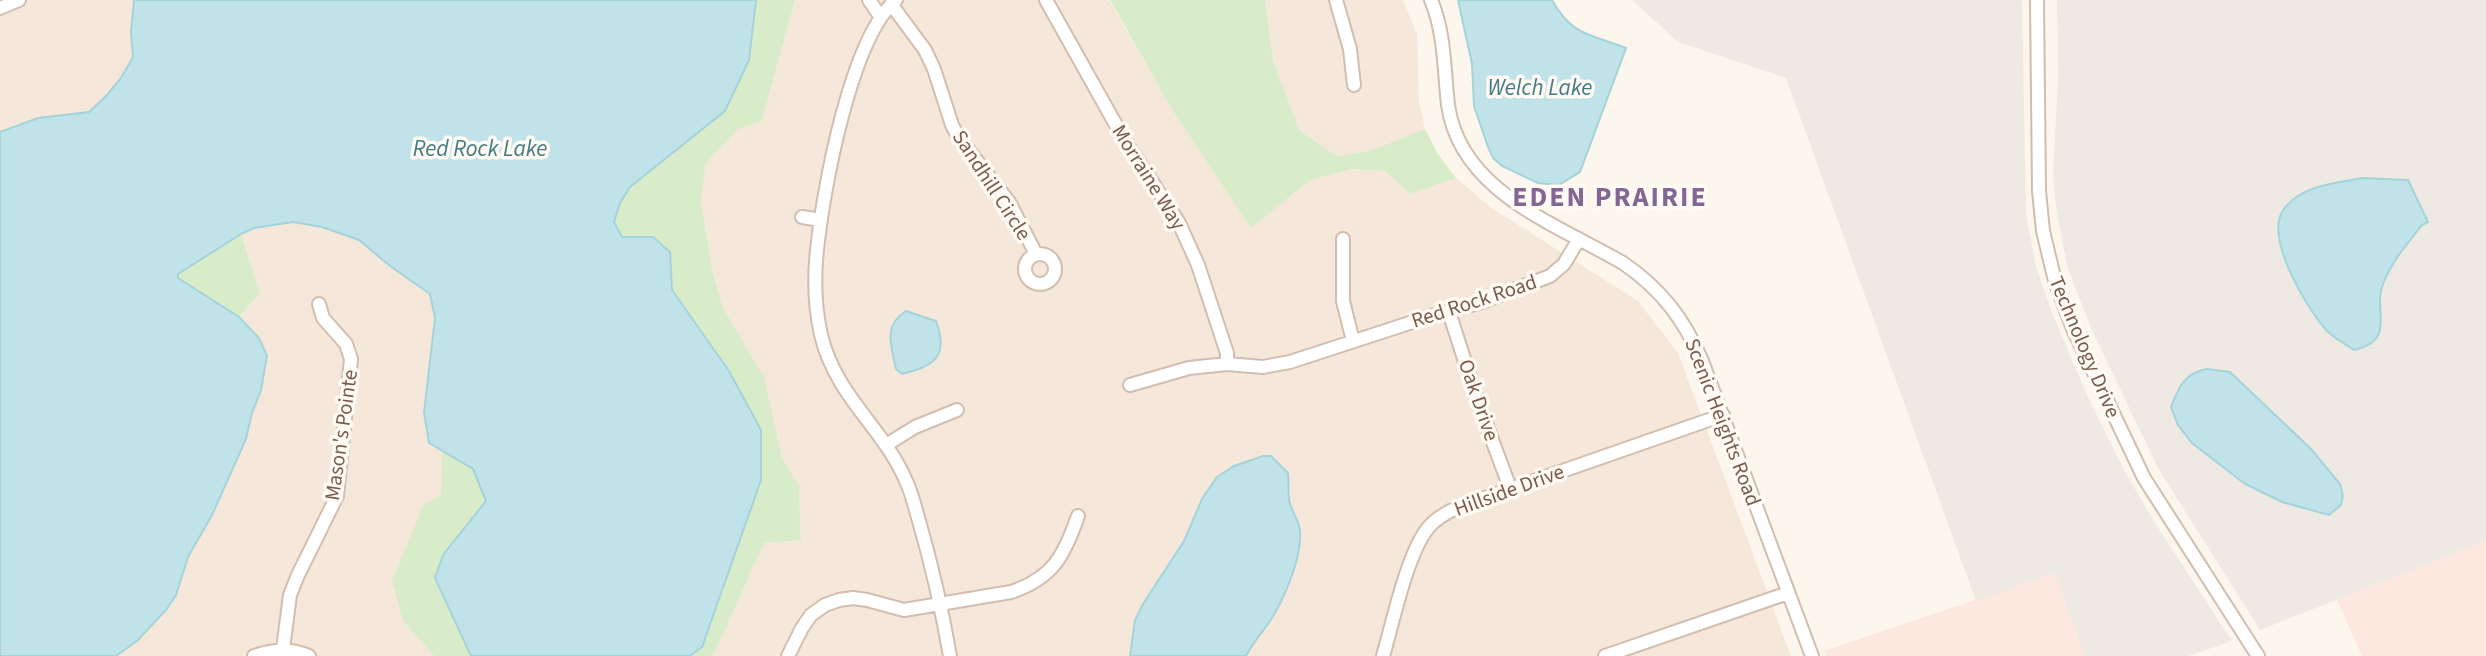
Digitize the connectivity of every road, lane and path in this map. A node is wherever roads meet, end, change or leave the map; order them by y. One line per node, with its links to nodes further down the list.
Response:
1 (19, 0): 8 (street)
2 (869, 0): 9 (street)
3 (1046, 0): 19 (street, Morraine Way)
4 (1336, 0): 10 (street)
5 (1431, 0): 14 (street, Scenic Heights Road)
6 (2037, 0): 36 (street, Technology Drive)
7 (894, 2): 9 (street); 15 (street, Sandhill Circle)
8 (0, 8)
9 (880, 16): 12 (street)
10 (1353, 85)
11 (802, 217): 12 (street)
12 (821, 220): 23 (street)
13 (1343, 239): 18 (street)
14 (1579, 239): 17 (street, Red Rock Road); 22 (street, Scenic Heights Road)
15 (1036, 254)
16 (319, 304): 28 (street, Mason's Pointe)
17 (1449, 312): 18 (street, Red Rock Road); 24 (street, Oak Drive)
18 (1353, 341): 19 (street, Red Rock Road)
19 (1227, 365): 20 (street, Red Rock Road)
20 (1130, 385)
21 (957, 410): 23 (street)
22 (1723, 415): 24 (street, Hillside Drive); 26 (street, Scenic Heights Road)
23 (886, 445): 27 (street)
24 (1510, 488): 33 (street, Hillside Drive)
25 (1078, 516): 27 (street)
26 (1788, 593): 34 (street); 35 (street, Scenic Heights Road)
27 (941, 604): 31 (street); 32 (street)
28 (282, 649): 29 (street); 30 (street)
29 (254, 656)
30 (309, 656)
31 (788, 656)
32 (950, 656)
33 (1383, 656)
34 (1605, 656)
35 (1812, 656)
36 (2258, 656)

